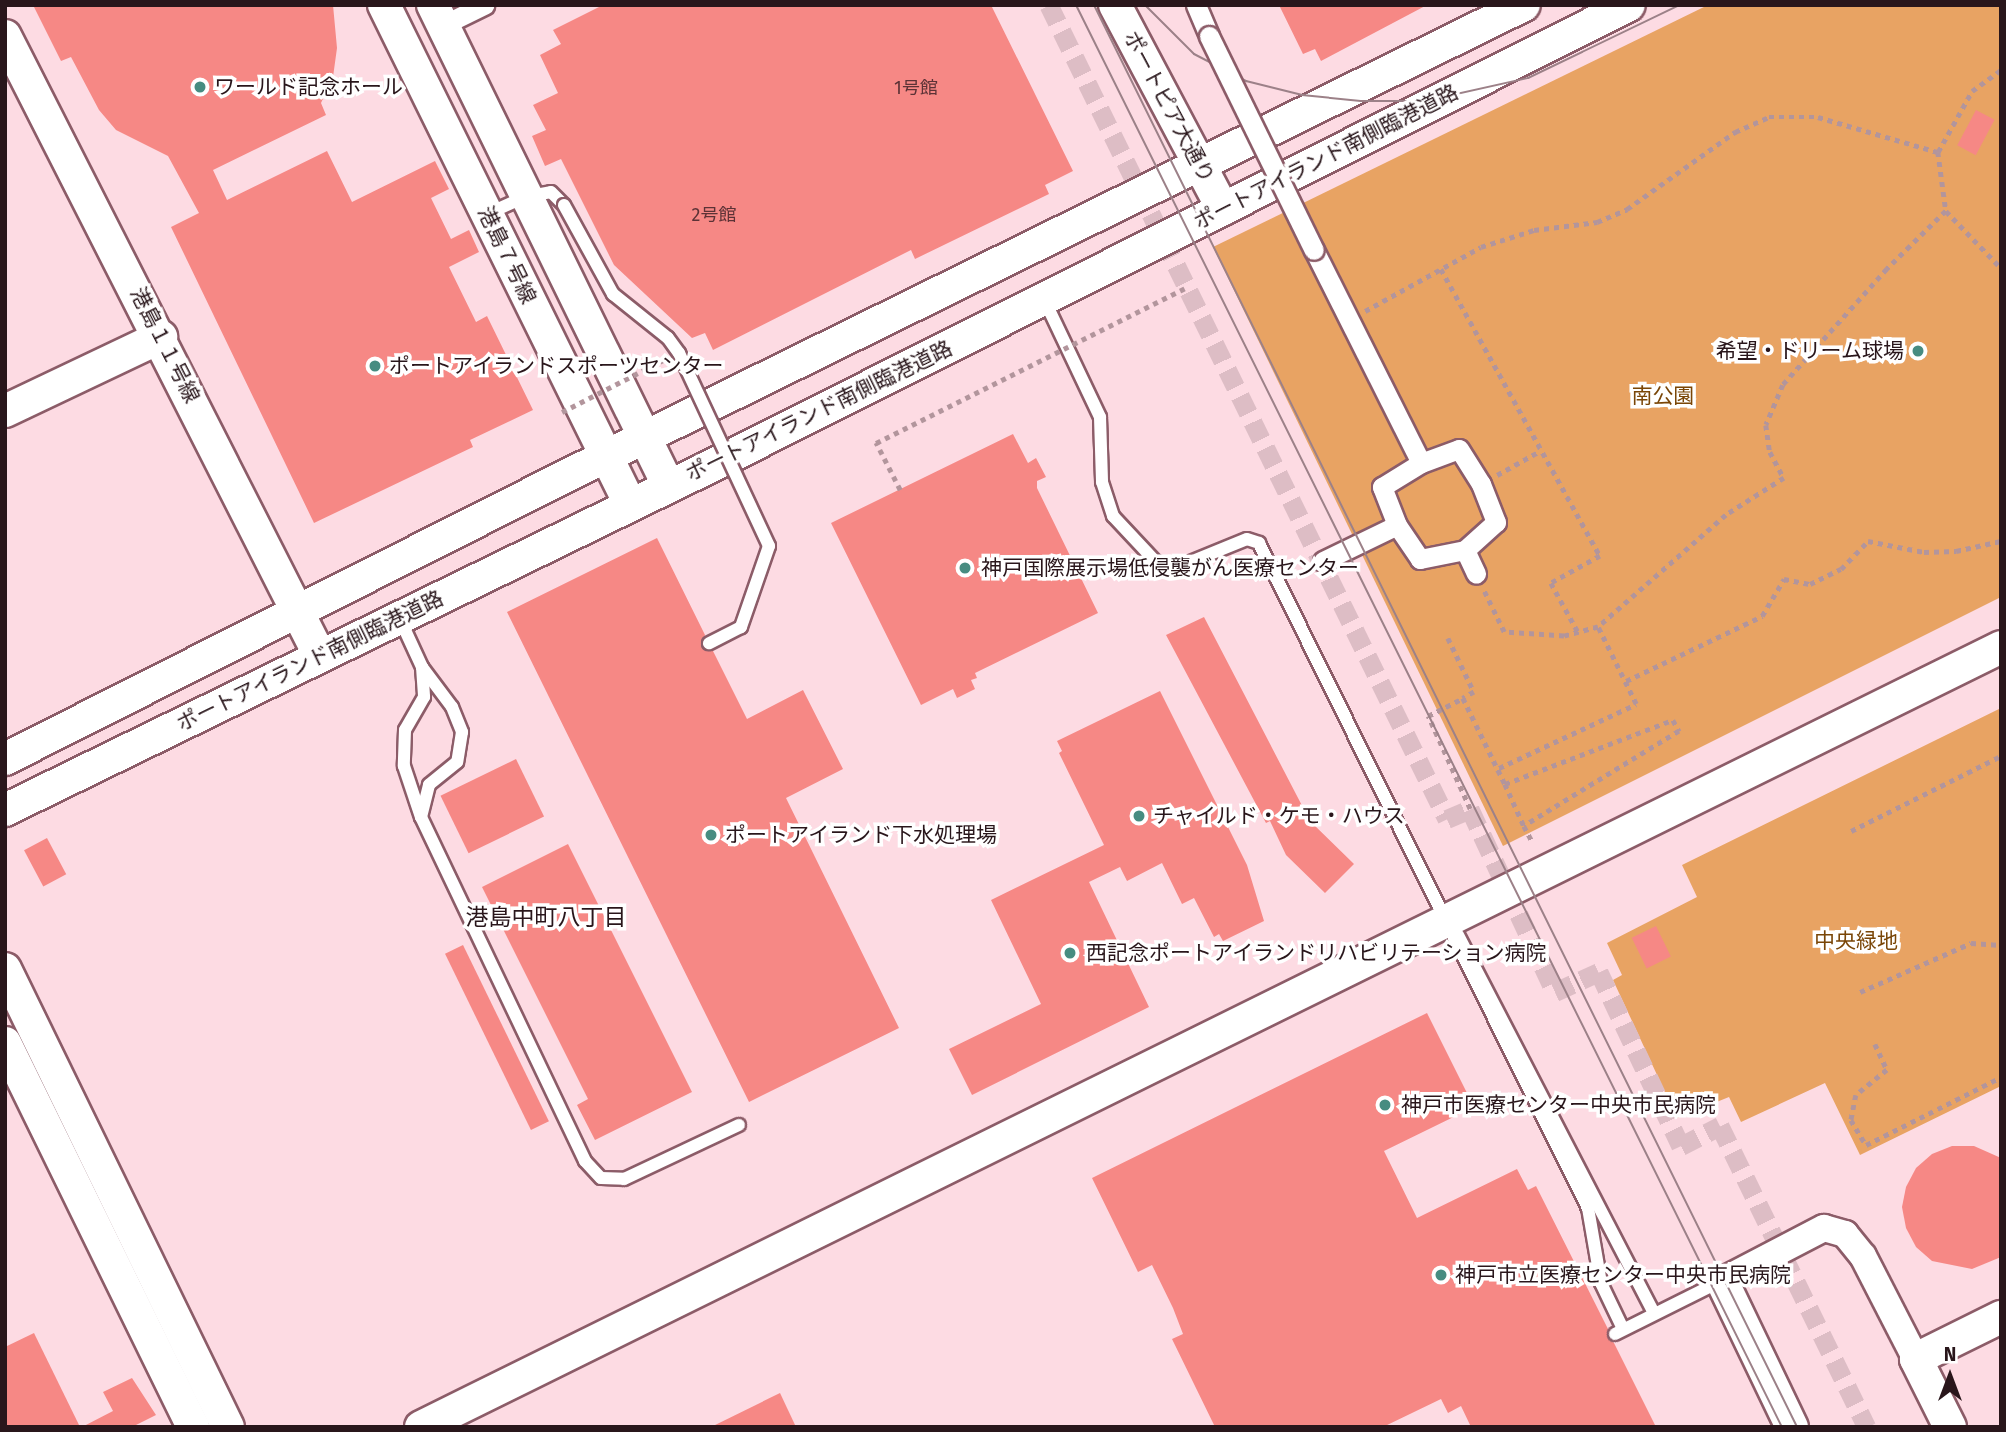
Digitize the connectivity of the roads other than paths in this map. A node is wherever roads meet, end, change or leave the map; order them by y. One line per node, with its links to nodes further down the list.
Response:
1 (384, 5): 12 (street, 港島７号線)
2 (484, 5): 7 (street)
3 (1115, 5): 9 (street, ポートピア大通り)
4 (1196, 5): 18 (street, bridge)
5 (1524, 5): 9 (street)
6 (1629, 5): 11 (street, ポートアイランド南側臨港道路)
7 (438, 15): 10 (street, 港島７号線)
8 (5, 36): 14 (street, 港島１１号線)
9 (1201, 163): 11 (street, ポートピア大通り); 16 (street)
10 (525, 197): 12 (lane); 16 (street, 港島７号線); 27 (lane, bridge)
11 (1223, 209): 13 (street, ポートアイランド南側臨港道路)
12 (487, 214): 17 (street, 港島７号線)
13 (1044, 299): 19 (street, ポートアイランド南側臨港道路); 34 (lane)
14 (161, 337): 15 (street); 25 (street, 港島１１号線)
15 (5, 411)
16 (644, 439): 17 (street); 19 (street, 港島７号線)
17 (606, 457): 20 (street, 港島７号線); 25 (street)
18 (1421, 463): 21 (street); 22 (street)
19 (668, 485): 20 (street, ポートアイランド南側臨港道路)
20 (630, 504): 26 (street, ポートアイランド南側臨港道路)
21 (1397, 525): 22 (street); 23 (street)
22 (1465, 550): 24 (street)
23 (1323, 561)
24 (1476, 574)
25 (299, 612): 29 (street, 港島１１号線); 31 (street)
26 (399, 617): 29 (street, ポートアイランド南側臨港道路); 30 (lane)
27 (709, 643)
28 (2001, 647): 34 (street)
29 (320, 656): 32 (street, ポートアイランド南側臨港道路)
30 (422, 667): 33 (lane); 33 (lane)
31 (5, 758)
32 (5, 810)
33 (421, 817): 37 (lane)
34 (1448, 921): 39 (lane); 39 (lane); 44 (street)
35 (5, 969): 43 (street)
36 (5, 1042): 42 (street)
37 (739, 1125)
38 (1722, 1281): 39 (lane); 41 (street); 45 (street)
39 (1654, 1313)
40 (2001, 1317): 41 (street)
41 (1916, 1359): 46 (street)
42 (193, 1427)
43 (228, 1427)
44 (421, 1427)
45 (1792, 1427)
46 (1950, 1427)

